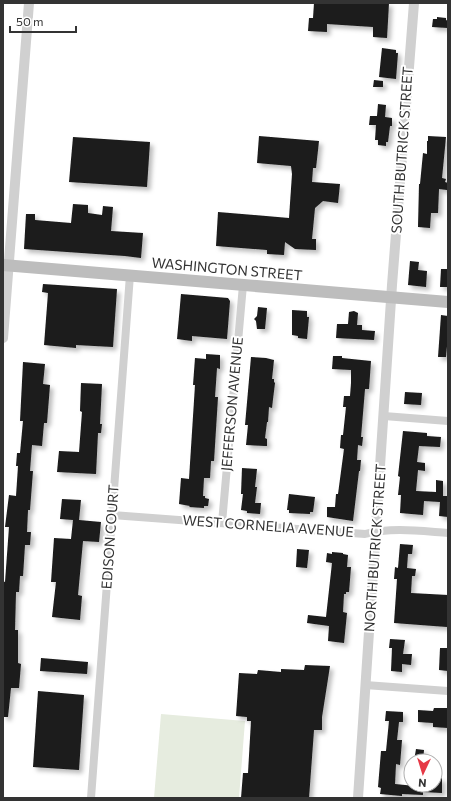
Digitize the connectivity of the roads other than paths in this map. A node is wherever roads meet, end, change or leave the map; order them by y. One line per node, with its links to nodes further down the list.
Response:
1 (29, 3): 3 (street)
2 (414, 3): 6 (street, SOUTH BUTRICK STREET)
3 (6, 265): 4 (main road, WASHINGTON STREET); 8 (street)
4 (130, 275): 5 (main road, WASHINGTON STREET); 11 (street, EDISON COURT)
5 (243, 285): 6 (main road, WASHINGTON STREET); 12 (street, JEFFERSON AVENUE)
6 (391, 297): 7 (main road, WASHINGTON STREET); 9 (street, NORTH BUTRICK STREET)
7 (448, 302)
8 (3, 338)
9 (384, 416): 10 (street); 13 (street, NORTH BUTRICK STREET)
10 (448, 420)
11 (112, 515): 12 (street, WEST CORNELIA AVENUE); 17 (street, EDISON COURT)
12 (222, 523): 13 (street, WEST CORNELIA AVENUE)
13 (375, 531): 14 (street, WEST CORNELIA AVENUE); 15 (street, NORTH BUTRICK STREET)
14 (448, 534)
15 (365, 685): 16 (street); 18 (street, NORTH BUTRICK STREET)
16 (448, 691)
17 (91, 798)
18 (358, 798)

